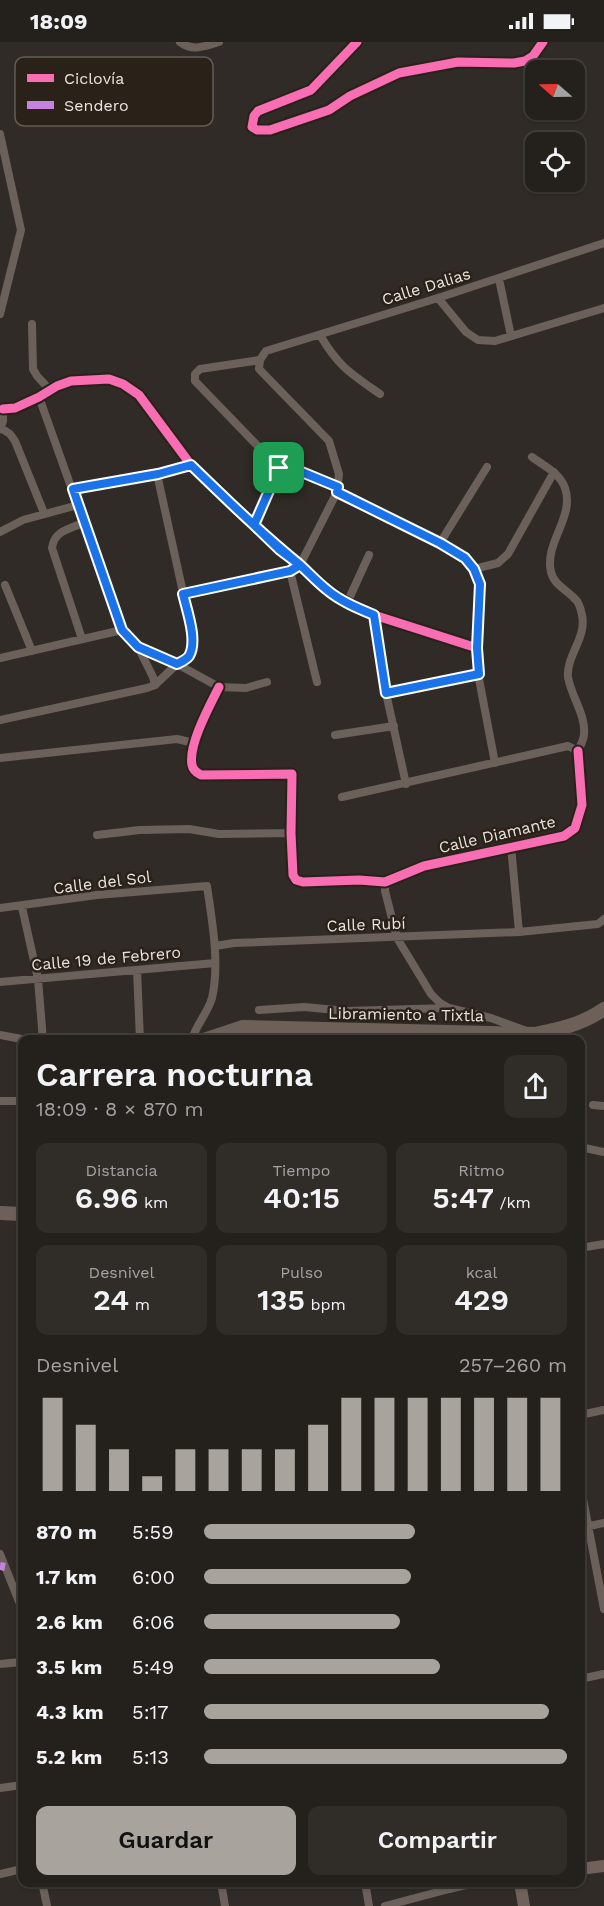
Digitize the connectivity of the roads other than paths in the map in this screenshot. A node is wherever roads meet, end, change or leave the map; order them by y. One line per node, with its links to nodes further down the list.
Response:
1 (180, 42): 2 (street)
2 (219, 42)
3 (357, 42): 4 (street)
4 (543, 42)
5 (0, 134): 6 (street)
6 (3, 159): 9 (street)
7 (604, 243): 8 (street, Calle Dalias)
8 (499, 279): 10 (street, Calle Dalias); 15 (street)
9 (4, 280): 12 (street)
10 (438, 298): 14 (street, Calle Dalias); 15 (street)
11 (604, 308): 15 (street)
12 (0, 314)
13 (32, 324): 17 (street)
14 (320, 335): 16 (street, Calle Dalias); 18 (street)
15 (511, 336)
16 (260, 360): 25 (street); 29 (street)
17 (50, 390): 19 (street); 23 (street)
18 (380, 394)
19 (39, 397): 20 (street); 28 (street)
20 (2, 407): 21 (street)
21 (0, 429): 31 (street)
22 (532, 457): 26 (street)
23 (191, 465): 27 (street); 33 (street)
24 (487, 467): 35 (street)
25 (279, 468): 29 (street); 33 (street)
26 (554, 472): 38 (street); 61 (street, Calle Diamante)
27 (158, 474): 28 (street); 41 (street)
28 (73, 489): 30 (street)
29 (337, 489): 35 (street); 37 (street)
30 (78, 505): 31 (street); 32 (street)
31 (44, 513): 34 (street)
32 (83, 523): 44 (street); 45 (street)
33 (254, 525): 37 (street)
34 (0, 532)
35 (440, 543): 38 (street)
36 (369, 555): 42 (street)
37 (300, 565): 39 (street); 42 (street)
38 (474, 569): 47 (street)
39 (290, 571): 41 (street); 53 (street)
40 (5, 585): 48 (street)
41 (183, 594): 50 (street)
42 (347, 603): 43 (street)
43 (374, 615): 47 (street); 56 (street)
44 (122, 630): 45 (street); 46 (street)
45 (82, 639): 48 (street)
46 (138, 647): 50 (street); 54 (street)
47 (477, 648): 51 (street)
48 (32, 651): 49 (street)
49 (0, 658)
50 (177, 664): 54 (street); 55 (street)
51 (479, 674): 56 (street); 63 (street)
52 (267, 682): 55 (street)
53 (316, 682)
54 (155, 684): 57 (street)
55 (219, 687): 60 (street)
56 (386, 693): 58 (street)
57 (0, 720)
58 (393, 726): 59 (street); 64 (street)
59 (335, 735)
60 (194, 743): 62 (street); 66 (street)
61 (578, 751): 63 (street); 68 (street, Calle Diamante)
62 (0, 758)
63 (495, 763): 64 (street)
64 (406, 784): 65 (street)
65 (342, 797)
66 (291, 833): 67 (street); 69 (street)
67 (98, 835)
68 (511, 846): 69 (street, Calle Diamante); 73 (street)
69 (385, 882): 74 (street)
70 (22, 907): 71 (street, Calle del Sol); 75 (street, Calle del Sol); 78 (street)
71 (0, 908)
72 (604, 919): 73 (street, Calle Rubí)
73 (519, 932): 74 (street, Calle Rubí)
74 (397, 938): 75 (street, Calle Rubí); 80 (street)
75 (215, 946): 76 (street)
76 (215, 963): 77 (street, Calle 19 de Febrero); 88 (street)
77 (138, 970): 78 (street, Calle 19 de Febrero); 87 (street)
78 (38, 979): 79 (street, Calle 19 de Febrero); 86 (street)
79 (0, 982)
80 (449, 1008): 82 (street); 84 (street)
81 (604, 1009): 84 (main road, Libramiento a Tixtla)
82 (259, 1010)
83 (311, 1034): 89 (main road, Libramiento a Tixtla); 90 (main road, Libramiento a Tixtla)
84 (535, 1034): 91 (main road, Libramiento a Tixtla)
85 (0, 1035): 92 (street)
86 (43, 1035)
87 (140, 1035)
88 (200, 1035)
89 (215, 1035)
90 (390, 1035)
91 (512, 1035)
92 (18, 1038)
93 (0, 1101): 94 (street)
94 (18, 1101)
95 (593, 1105): 96 (street)
96 (604, 1106)
97 (585, 1148): 98 (street)
98 (604, 1152)
99 (0, 1213): 100 (main road)
100 (18, 1214)
101 (604, 1244): 102 (street)
102 (585, 1247)
103 (604, 1410): 104 (street)
104 (585, 1414)
105 (604, 1522): 106 (street)
106 (585, 1527): 109 (street)
107 (0, 1554): 108 (street)
108 (18, 1599)
109 (604, 1609)
110 (18, 1662): 111 (street)
111 (0, 1664)
112 (604, 1674): 113 (street)
113 (585, 1678)
114 (18, 1786): 115 (street)
115 (0, 1788)
116 (604, 1866): 117 (street)
117 (585, 1868)
118 (18, 1870): 119 (street)
119 (0, 1874)
120 (43, 1887): 125 (street)
121 (222, 1887): 126 (street)
122 (365, 1887): 127 (street)
123 (454, 1887): 128 (street)
124 (521, 1887): 129 (street)
125 (47, 1906)
126 (225, 1906)
127 (369, 1906)
128 (385, 1906)
129 (524, 1906)

